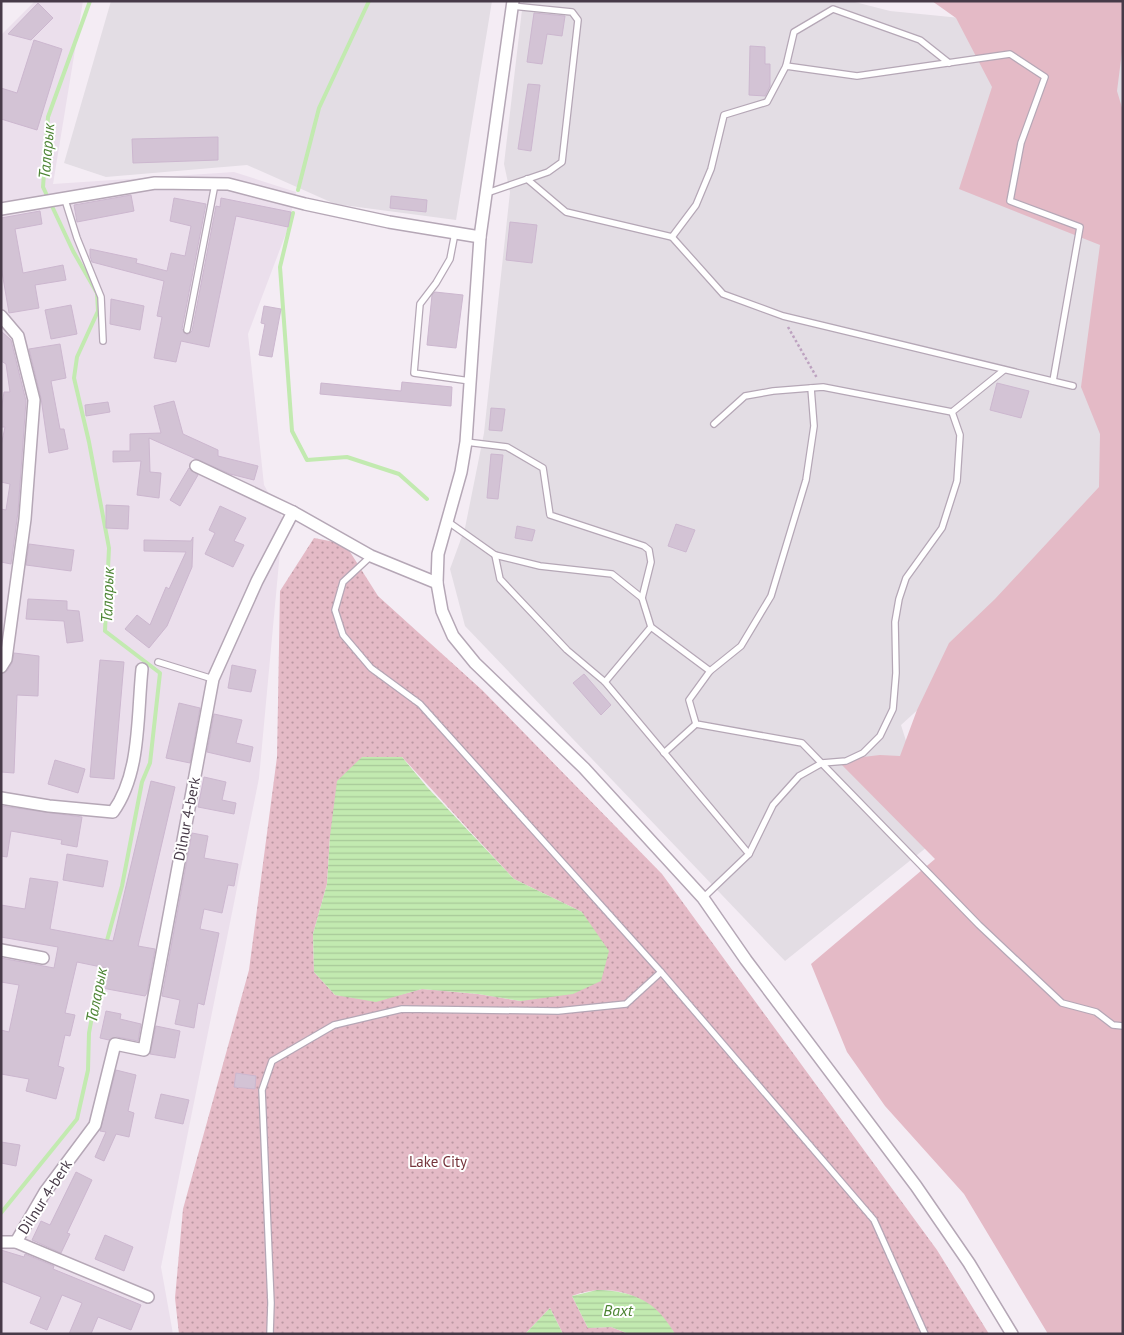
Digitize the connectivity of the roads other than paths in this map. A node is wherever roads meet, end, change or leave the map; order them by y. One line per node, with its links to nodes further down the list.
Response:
1 (512, 4): 4 (lane); 6 (street)
2 (950, 63): 3 (lane); 3 (lane); 17 (lane)
3 (786, 66): 11 (lane)
4 (526, 179): 6 (lane); 11 (lane)
5 (215, 184): 7 (street); 9 (street); 13 (lane)
6 (486, 193): 10 (street)
7 (54, 202): 8 (street); 14 (lane)
8 (1, 209)
9 (455, 233): 10 (street); 16 (lane)
10 (480, 237): 16 (street)
11 (672, 237): 15 (lane)
12 (1, 316): 32 (street)
13 (187, 330)
14 (103, 341)
15 (1004, 370): 17 (lane); 20 (lane)
16 (470, 381): 22 (street)
17 (1053, 381): 18 (lane)
18 (1073, 386)
19 (811, 388): 20 (lane); 21 (lane); 34 (lane)
20 (952, 412): 39 (lane)
21 (714, 424)
22 (466, 442): 25 (street); 29 (lane)
23 (196, 466): 24 (street)
24 (293, 512): 27 (street); 35 (street, Dilnur 4-berk)
25 (447, 521): 26 (lane); 28 (street)
26 (495, 555): 29 (lane); 36 (lane)
27 (370, 556): 28 (street); 45 (lane)
28 (437, 583): 42 (street)
29 (642, 598): 30 (lane)
30 (651, 626): 34 (lane); 36 (lane)
31 (158, 662): 35 (lane)
32 (1, 667)
33 (142, 669): 40 (street)
34 (710, 671): 37 (lane)
35 (213, 679): 48 (street, Dilnur 4-berk)
36 (606, 682): 38 (lane)
37 (696, 724): 38 (lane); 39 (lane)
38 (664, 753): 41 (lane)
39 (822, 764): 41 (lane); 46 (lane)
40 (1, 798)
41 (749, 854): 42 (lane)
42 (703, 898): 52 (street)
43 (1, 950): 44 (street)
44 (43, 958)
45 (661, 972): 50 (lane); 51 (lane)
46 (1123, 1026)
47 (1, 1242): 48 (street)
48 (16, 1242): 49 (street)
49 (148, 1297)
50 (270, 1334)
51 (925, 1334)
52 (1012, 1334)

